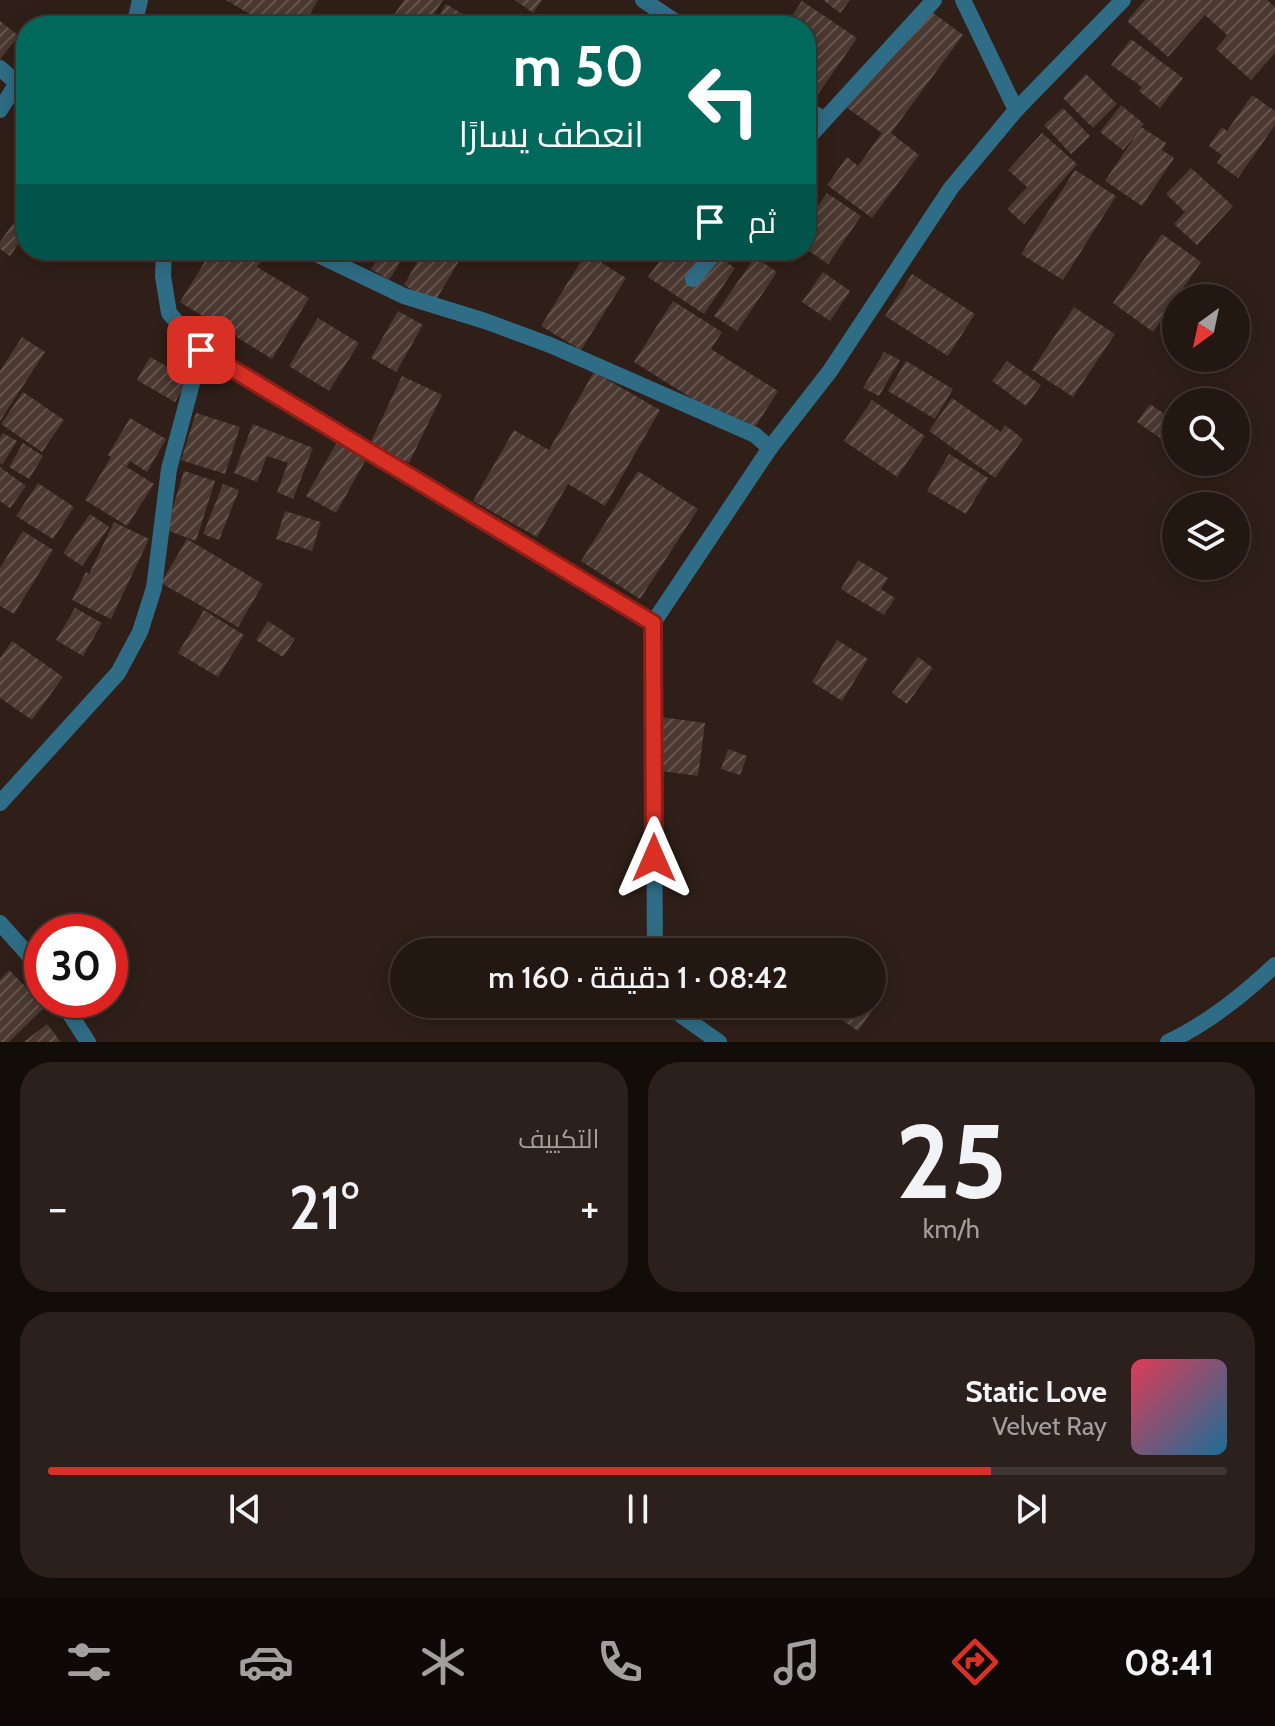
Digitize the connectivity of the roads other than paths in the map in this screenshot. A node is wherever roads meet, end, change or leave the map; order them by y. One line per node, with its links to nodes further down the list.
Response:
1 (643, 0): 5 (street)
2 (934, 0): 12 (street)
3 (963, 0): 10 (street)
4 (1123, 0): 10 (street)
5 (667, 16)
6 (0, 68): 7 (street)
7 (16, 82)
8 (16, 93): 9 (street)
9 (0, 110)
10 (1016, 110): 19 (street)
11 (816, 115): 12 (street)
12 (824, 120): 13 (street)
13 (816, 129)
14 (164, 260): 18 (street)
15 (329, 260): 19 (street)
16 (709, 260): 17 (street)
17 (693, 279)
18 (201, 350): 20 (street); 21 (street)
19 (770, 448): 20 (street)
20 (653, 623): 23 (street)
21 (0, 803)
22 (0, 923): 24 (street)
23 (655, 938)
24 (24, 950)
25 (1275, 965): 30 (street)
26 (73, 1018): 28 (street)
27 (685, 1018): 29 (street)
28 (88, 1042)
29 (719, 1042)
30 (1168, 1042)

